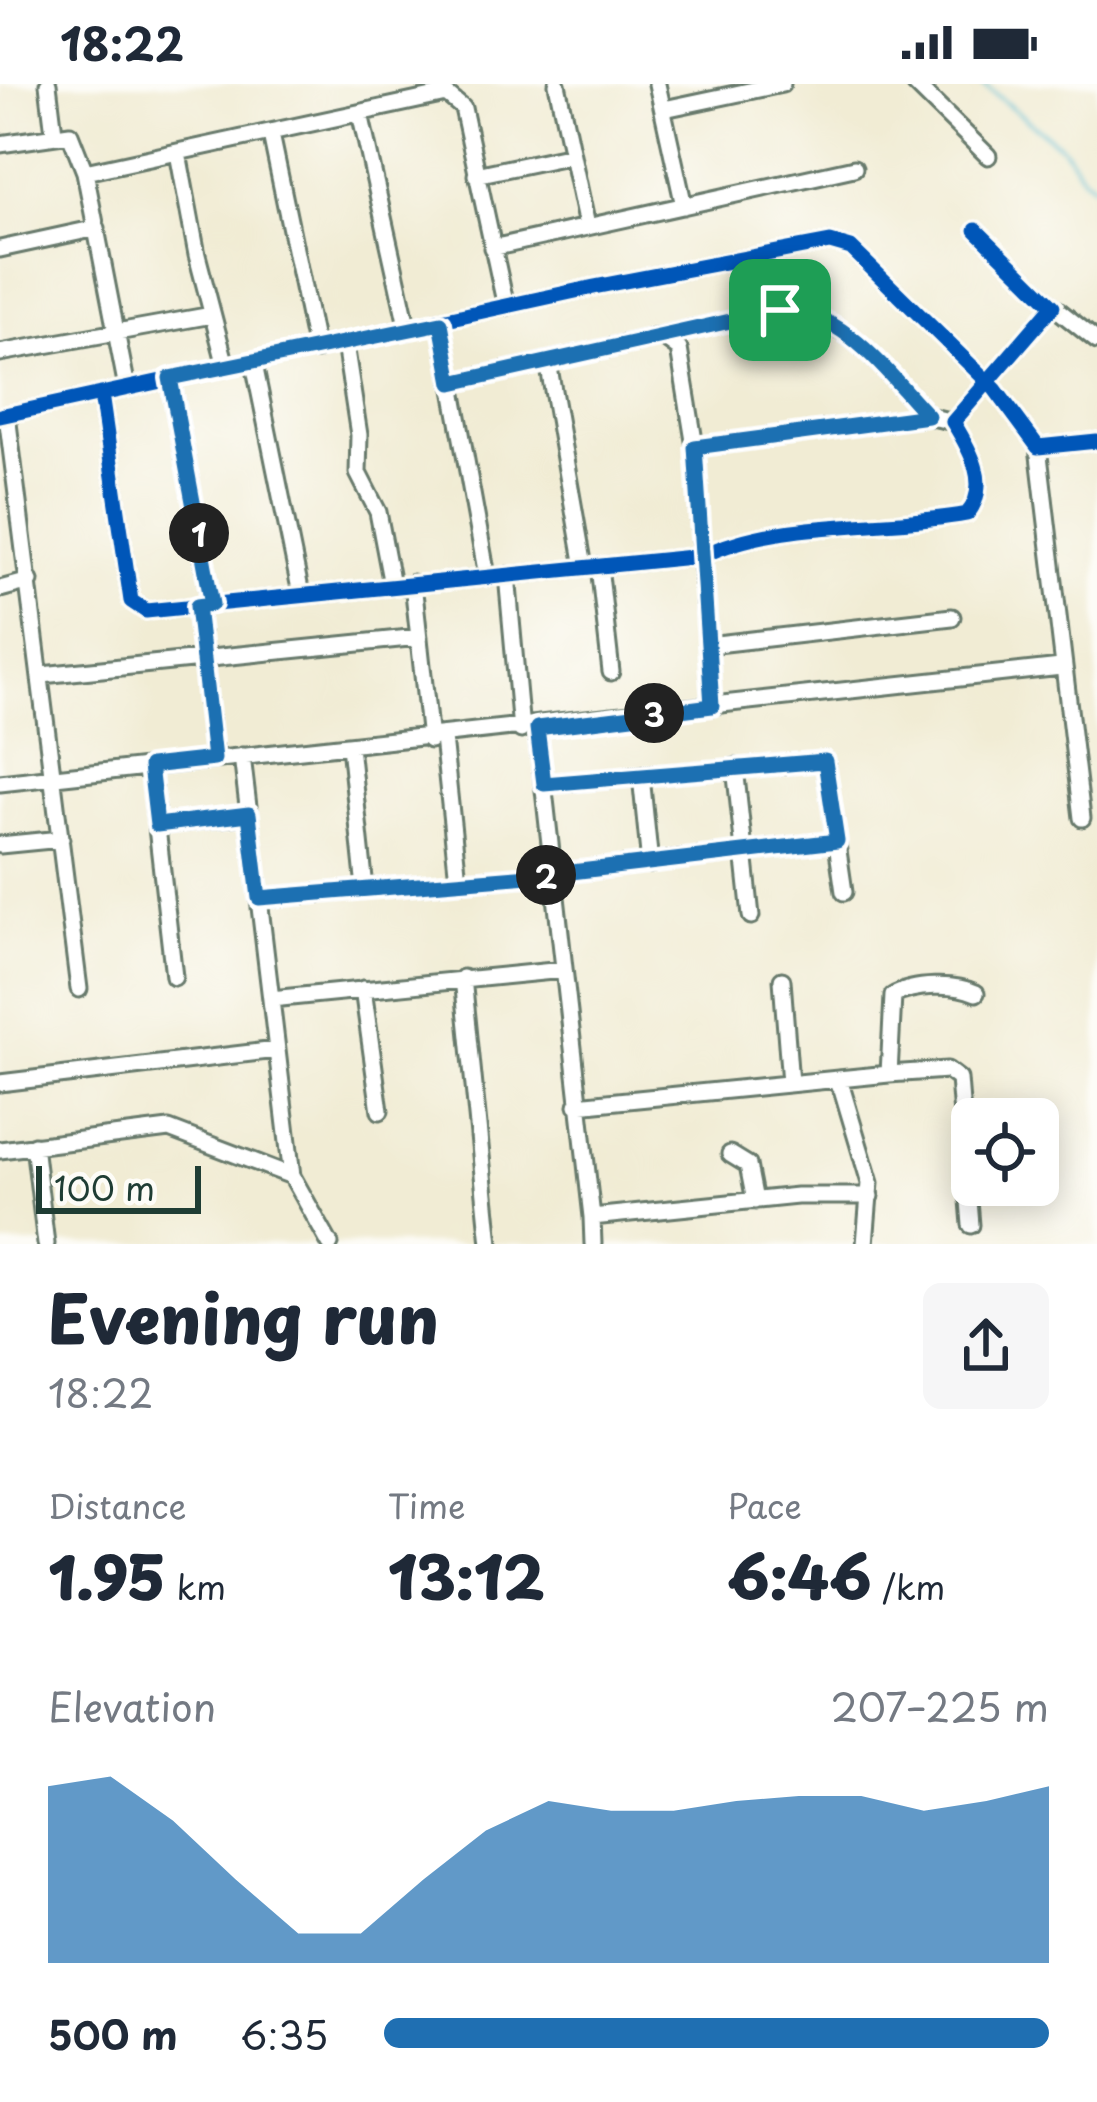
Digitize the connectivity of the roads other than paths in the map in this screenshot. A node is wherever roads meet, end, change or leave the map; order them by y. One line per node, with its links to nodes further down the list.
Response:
1 (48, 84): 8 (street)
2 (557, 84): 12 (street)
3 (657, 84): 6 (street)
4 (782, 84): 6 (street)
5 (915, 84): 13 (street)
6 (664, 109): 17 (street)
7 (360, 113): 9 (street); 16 (street); 28 (street)
8 (54, 133): 10 (street); 15 (street)
9 (271, 134): 11 (street); 32 (street)
10 (0, 144)
11 (178, 154): 15 (street); 25 (street)
12 (572, 154): 16 (street); 18 (street)
13 (988, 156)
14 (854, 168): 17 (street)
15 (86, 172): 19 (street)
16 (476, 175): 21 (street)
17 (684, 206): 18 (street)
18 (586, 226): 21 (street)
19 (97, 228): 22 (street); 27 (street)
20 (976, 230): 23 (street)
21 (492, 248): 24 (street)
22 (0, 249)
23 (1053, 305): 30 (street); 38 (street)
24 (506, 307): 26 (street); 38 (street)
25 (212, 315): 27 (street); 36 (street)
26 (441, 323): 28 (street); 39 (street)
27 (117, 330): 33 (street); 40 (street)
28 (408, 330): 31 (street)
29 (664, 338): 34 (street); 43 (street); 46 (street)
30 (1097, 341)
31 (345, 344): 32 (street); 54 (street)
32 (316, 350): 35 (street)
33 (0, 353)
34 (548, 362): 39 (street); 49 (street)
35 (254, 364): 36 (street); 56 (street)
36 (226, 365): 37 (street)
37 (170, 378): 40 (street); 57 (street)
38 (986, 380): 44 (street); 47 (street)
39 (452, 383): 51 (street)
40 (127, 388): 41 (street)
41 (101, 394): 42 (street); 57 (street)
42 (3, 415): 52 (street)
43 (928, 416): 44 (street); 46 (street)
44 (953, 422): 48 (street)
45 (1097, 442): 47 (street)
46 (695, 447): 48 (street)
47 (1038, 447): 62 (street)
48 (702, 556): 49 (street); 60 (street)
49 (592, 566): 50 (street); 63 (street)
50 (507, 575): 51 (street); 66 (street)
51 (487, 576): 53 (street)
52 (30, 581): 55 (street); 64 (street)
53 (413, 583): 54 (street); 59 (street)
54 (392, 585): 56 (street)
55 (0, 589)
56 (301, 595): 57 (street)
57 (204, 605): 61 (street)
58 (952, 617): 60 (street)
59 (419, 637): 61 (street); 67 (street)
60 (708, 645): 65 (street)
61 (203, 659): 64 (street); 70 (street)
62 (1061, 667): 65 (street); 78 (street)
63 (611, 672)
64 (42, 675): 73 (street)
65 (712, 706): 66 (street)
66 (529, 729): 67 (street); 76 (street)
67 (436, 739): 68 (street); 86 (street)
68 (350, 746): 69 (street); 87 (street)
69 (242, 756): 70 (street); 77 (street)
70 (214, 759): 71 (street)
71 (150, 766): 73 (street); 79 (street)
72 (735, 767): 74 (street); 81 (street); 83 (street)
73 (53, 776): 75 (street); 80 (street)
74 (641, 776): 76 (street); 84 (street)
75 (0, 783)
76 (544, 784): 85 (street)
77 (249, 814): 79 (street); 89 (street)
78 (1082, 818)
79 (157, 825): 92 (street)
80 (61, 839): 82 (street); 96 (street)
81 (837, 841): 83 (street); 88 (street)
82 (0, 845)
83 (743, 853): 84 (street); 90 (street)
84 (650, 864): 85 (street)
85 (554, 874): 86 (street); 91 (street)
86 (458, 880): 87 (street)
87 (365, 888): 89 (street)
88 (844, 892)
89 (259, 898): 98 (street)
90 (751, 916)
91 (563, 970): 93 (street); 104 (street)
92 (174, 977)
93 (463, 978): 95 (street); 116 (street)
94 (782, 980): 103 (street)
95 (363, 988): 98 (street); 105 (street)
96 (79, 989)
97 (976, 993): 100 (street)
98 (271, 999): 99 (street)
99 (276, 1050): 102 (street); 109 (street)
100 (889, 1074): 101 (street); 113 (street)
101 (834, 1080): 103 (street); 110 (street)
102 (0, 1083)
103 (790, 1083): 104 (street)
104 (577, 1105): 112 (street)
105 (380, 1111)
106 (34, 1145): 107 (street); 109 (street); 114 (street)
107 (0, 1150)
108 (730, 1154): 111 (street)
109 (292, 1176): 115 (street)
110 (870, 1196): 111 (street); 118 (street)
111 (755, 1201): 112 (street)
112 (592, 1216): 117 (street)
113 (971, 1225)
114 (46, 1244)
115 (330, 1244)
116 (490, 1244)
117 (593, 1244)
118 (865, 1244)

